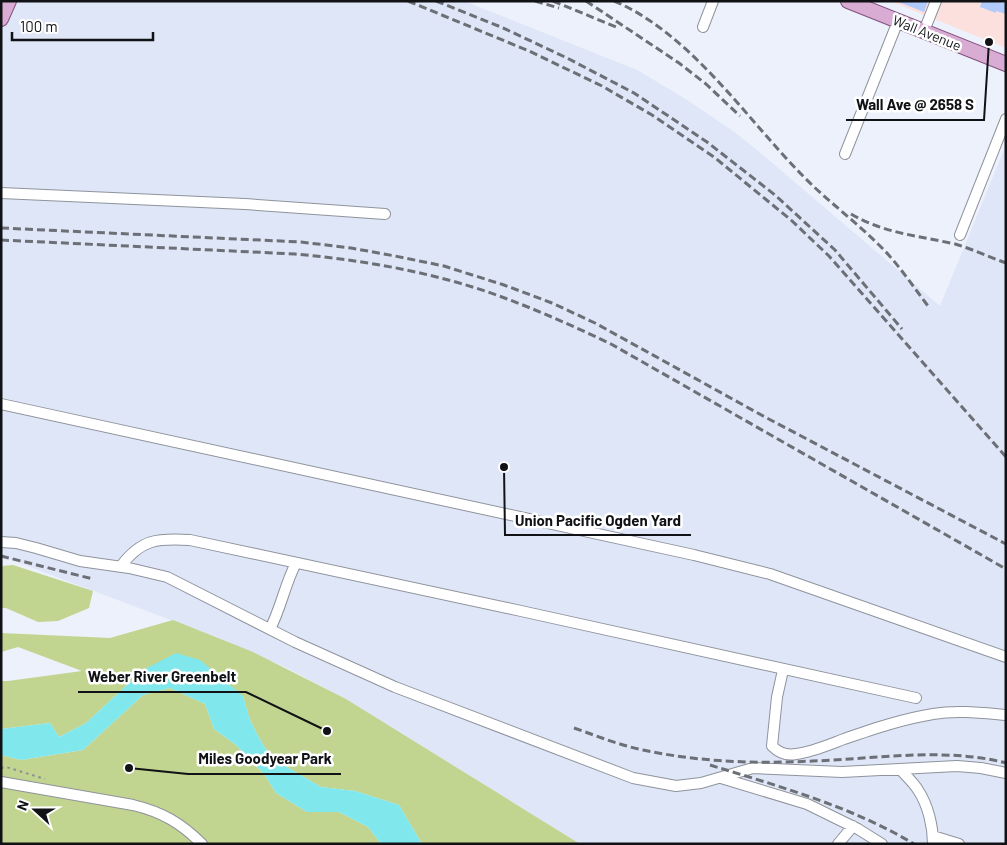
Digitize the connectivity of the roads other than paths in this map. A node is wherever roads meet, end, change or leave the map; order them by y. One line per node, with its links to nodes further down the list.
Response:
1 (8, 1): 5 (main road)
2 (713, 1): 7 (street)
3 (936, 1): 8 (street)
4 (856, 3): 6 (main road, Wall Avenue)
5 (1, 19)
6 (898, 21): 8 (main road, Wall Avenue); 11 (street)
7 (703, 27)
8 (924, 32): 9 (main road, Wall Avenue)
9 (1006, 64)
10 (1006, 119): 14 (street)
11 (845, 154)
12 (1, 193): 13 (street)
13 (385, 214)
14 (960, 235)
15 (1, 404): 20 (street)
16 (1, 542): 18 (street)
17 (296, 563): 18 (street); 19 (street); 21 (street)
18 (120, 566): 19 (street)
19 (270, 629): 28 (street)
20 (1006, 657)
21 (783, 670): 22 (street); 24 (street)
22 (916, 698)
23 (1006, 715): 24 (street)
24 (795, 754): 25 (street)
25 (791, 769): 26 (street); 28 (street)
26 (900, 769): 27 (street); 31 (street)
27 (1006, 773)
28 (720, 778): 30 (street)
29 (1, 782): 32 (street)
30 (853, 826): 33 (street); 34 (street)
31 (933, 840): 35 (street)
32 (202, 844)
33 (838, 844)
34 (882, 844)
35 (959, 844)

